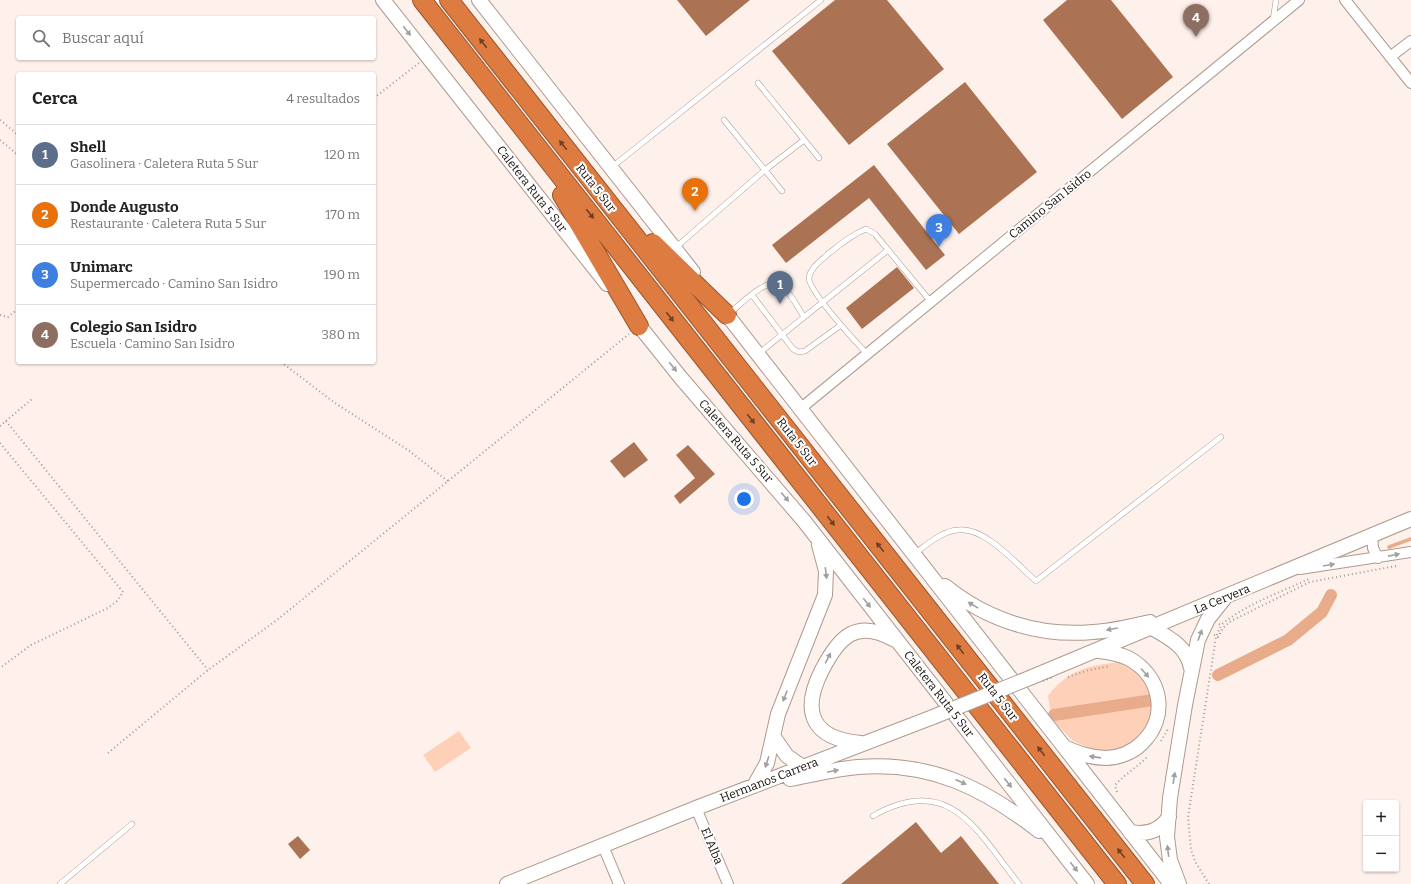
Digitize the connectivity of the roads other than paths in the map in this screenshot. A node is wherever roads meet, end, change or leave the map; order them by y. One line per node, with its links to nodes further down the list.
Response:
1 (383, 0): 30 (main road, Caletera Ruta 5 Sur, one-way to 30)
2 (422, 0): 14 (highway, Ruta 5 Sur)
3 (449, 0): 20 (highway, Ruta 5 Sur, one-way to 3)
4 (821, 0): 18 (lane)
5 (1276, 0): 9 (lane)
6 (1299, 0): 9 (street, Camino San Isidro)
7 (1345, 0): 11 (street)
8 (481, 1): 18 (main road)
9 (1273, 21): 25 (street, Camino San Isidro)
10 (1411, 41): 11 (street)
11 (1390, 57): 13 (street)
12 (758, 83): 16 (lane)
13 (1411, 84)
14 (505, 107): 30 (highway); 68 (highway, Ruta 5 Sur, one-way to 68)
15 (724, 120): 19 (lane)
16 (804, 140): 17 (lane); 19 (lane)
17 (819, 158)
18 (611, 168): 22 (main road)
19 (765, 170): 21 (lane); 22 (lane)
20 (595, 187): 27 (highway); 69 (highway, Ruta 5 Sur, one-way to 20)
21 (782, 191)
22 (674, 249): 27 (main road)
23 (888, 250): 25 (lane); 26 (lane); 26 (lane)
24 (752, 295): 27 (lane); 28 (lane); 31 (lane)
25 (931, 302): 32 (street, Camino San Isidro)
26 (822, 303): 28 (lane); 29 (lane)
27 (727, 315): 33 (main road)
28 (804, 317): 31 (lane)
29 (841, 325): 31 (lane); 32 (lane)
30 (639, 326): 38 (main road, Caletera Ruta 5 Sur, one-way to 38)
31 (782, 335): 33 (lane)
32 (866, 354): 34 (street, Camino San Isidro)
33 (758, 355): 34 (main road)
34 (800, 409): 41 (main road)
35 (1221, 437): 41 (lane)
36 (1411, 519): 37 (main road, La Cervera)
37 (1372, 534): 40 (street); 42 (main road, La Cervera)
38 (816, 536): 46 (main road, Caletera Ruta 5 Sur, one-way to 46); 50 (main road, one-way to 50)
39 (1411, 552): 40 (street, one-way to 39)
40 (1378, 558): 42 (street, one-way to 40)
41 (917, 559): 44 (main road, one-way to 41); 52 (main road)
42 (1290, 571): 43 (main road, La Cervera)
43 (1227, 596): 44 (main road, La Cervera); 48 (main road, one-way to 43)
44 (1178, 617): 45 (main road, La Cervera)
45 (1152, 628): 47 (main road, La Cervera); 48 (main road)
46 (898, 642): 51 (main road, one-way to 46); 61 (main road, Caletera Ruta 5 Sur, one-way to 61)
47 (1099, 650): 49 (main road, La Cervera); 52 (main road, one-way to 52)
48 (1191, 673): 57 (main road, one-way to 48)
49 (1032, 677): 51 (main road, Hermanos Carrera, bridge)
50 (774, 736): 53 (main road); 54 (main road, one-way to 54)
51 (864, 743): 53 (main road, Hermanos Carrera)
52 (1064, 747): 59 (main road)
53 (803, 767): 54 (main road, Hermanos Carrera)
54 (754, 786): 55 (main road, Hermanos Carrera); 61 (main road, one-way to 61)
55 (696, 808): 60 (main road, Hermanos Carrera); 65 (street, El Alba)
56 (873, 816): 66 (lane)
57 (1169, 817): 59 (main road); 71 (main road, one-way to 57)
58 (132, 824): 62 (lane)
59 (1130, 832): 70 (main road)
60 (603, 846): 63 (main road, Hermanos Carrera); 64 (street)
61 (1060, 850): 67 (main road, Caletera Ruta 5 Sur, one-way to 67)
62 (60, 884)
63 (507, 884)
64 (619, 884)
65 (728, 884)
66 (1019, 884)
67 (1087, 884)
68 (1118, 884)
69 (1145, 884)
70 (1171, 884)
71 (1179, 884)

